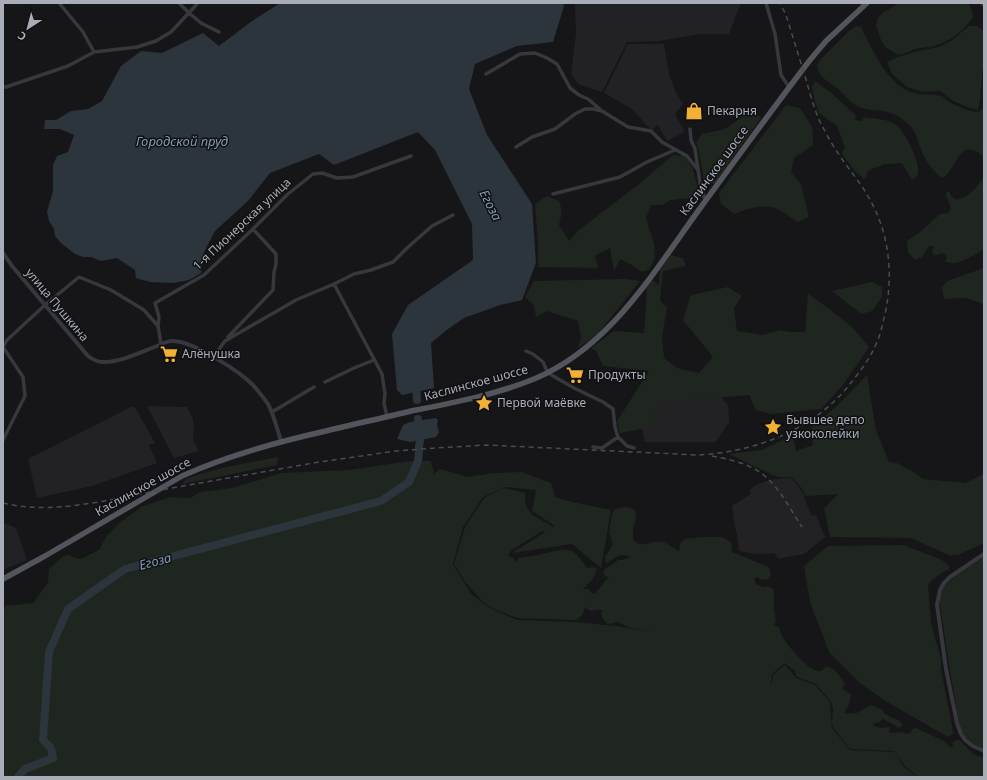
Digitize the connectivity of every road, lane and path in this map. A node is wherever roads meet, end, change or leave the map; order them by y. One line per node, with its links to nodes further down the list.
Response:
1 (59, 3): 8 (street)
2 (179, 3): 6 (street)
3 (198, 3): 6 (street)
4 (766, 3): 11 (street)
5 (867, 3): 11 (main road, Каслинское шоссе)
6 (189, 13): 7 (street); 8 (street)
7 (219, 32)
8 (94, 52): 10 (street)
9 (486, 74): 12 (street)
10 (3, 87)
11 (789, 87): 19 (main road, Каслинское шоссе)
12 (602, 111): 14 (street); 15 (street)
13 (690, 129): 17 (street)
14 (516, 147)
15 (675, 150): 17 (street); 18 (street)
16 (410, 156): 21 (street, 1-я Пионерская улица)
17 (698, 170): 19 (street)
18 (553, 194)
19 (705, 200): 32 (main road, Каслинское шоссе)
20 (453, 215): 23 (street)
21 (253, 229): 25 (street, 1-я Пионерская улица); 26 (street)
22 (3, 253): 24 (street, улица Пушкина)
23 (334, 284): 26 (street); 31 (street)
24 (45, 305): 25 (street); 27 (street, улица Пушкина); 28 (street)
25 (158, 326): 27 (street)
26 (225, 341): 30 (street)
27 (161, 344): 30 (street)
28 (3, 347): 38 (street)
29 (526, 351): 32 (street)
30 (213, 357): 35 (street)
31 (374, 360): 33 (street); 36 (street)
32 (548, 373): 36 (main road, Каслинское шоссе); 37 (street)
33 (325, 382)
34 (314, 387): 35 (street)
35 (272, 412): 39 (street)
36 (387, 417): 39 (main road, Каслинское шоссе)
37 (618, 437): 40 (street); 41 (street)
38 (3, 440)
39 (281, 441): 43 (main road, Каслинское шоссе)
40 (593, 447)
41 (634, 448)
42 (984, 554): 44 (street)
43 (3, 579)
44 (984, 751)

